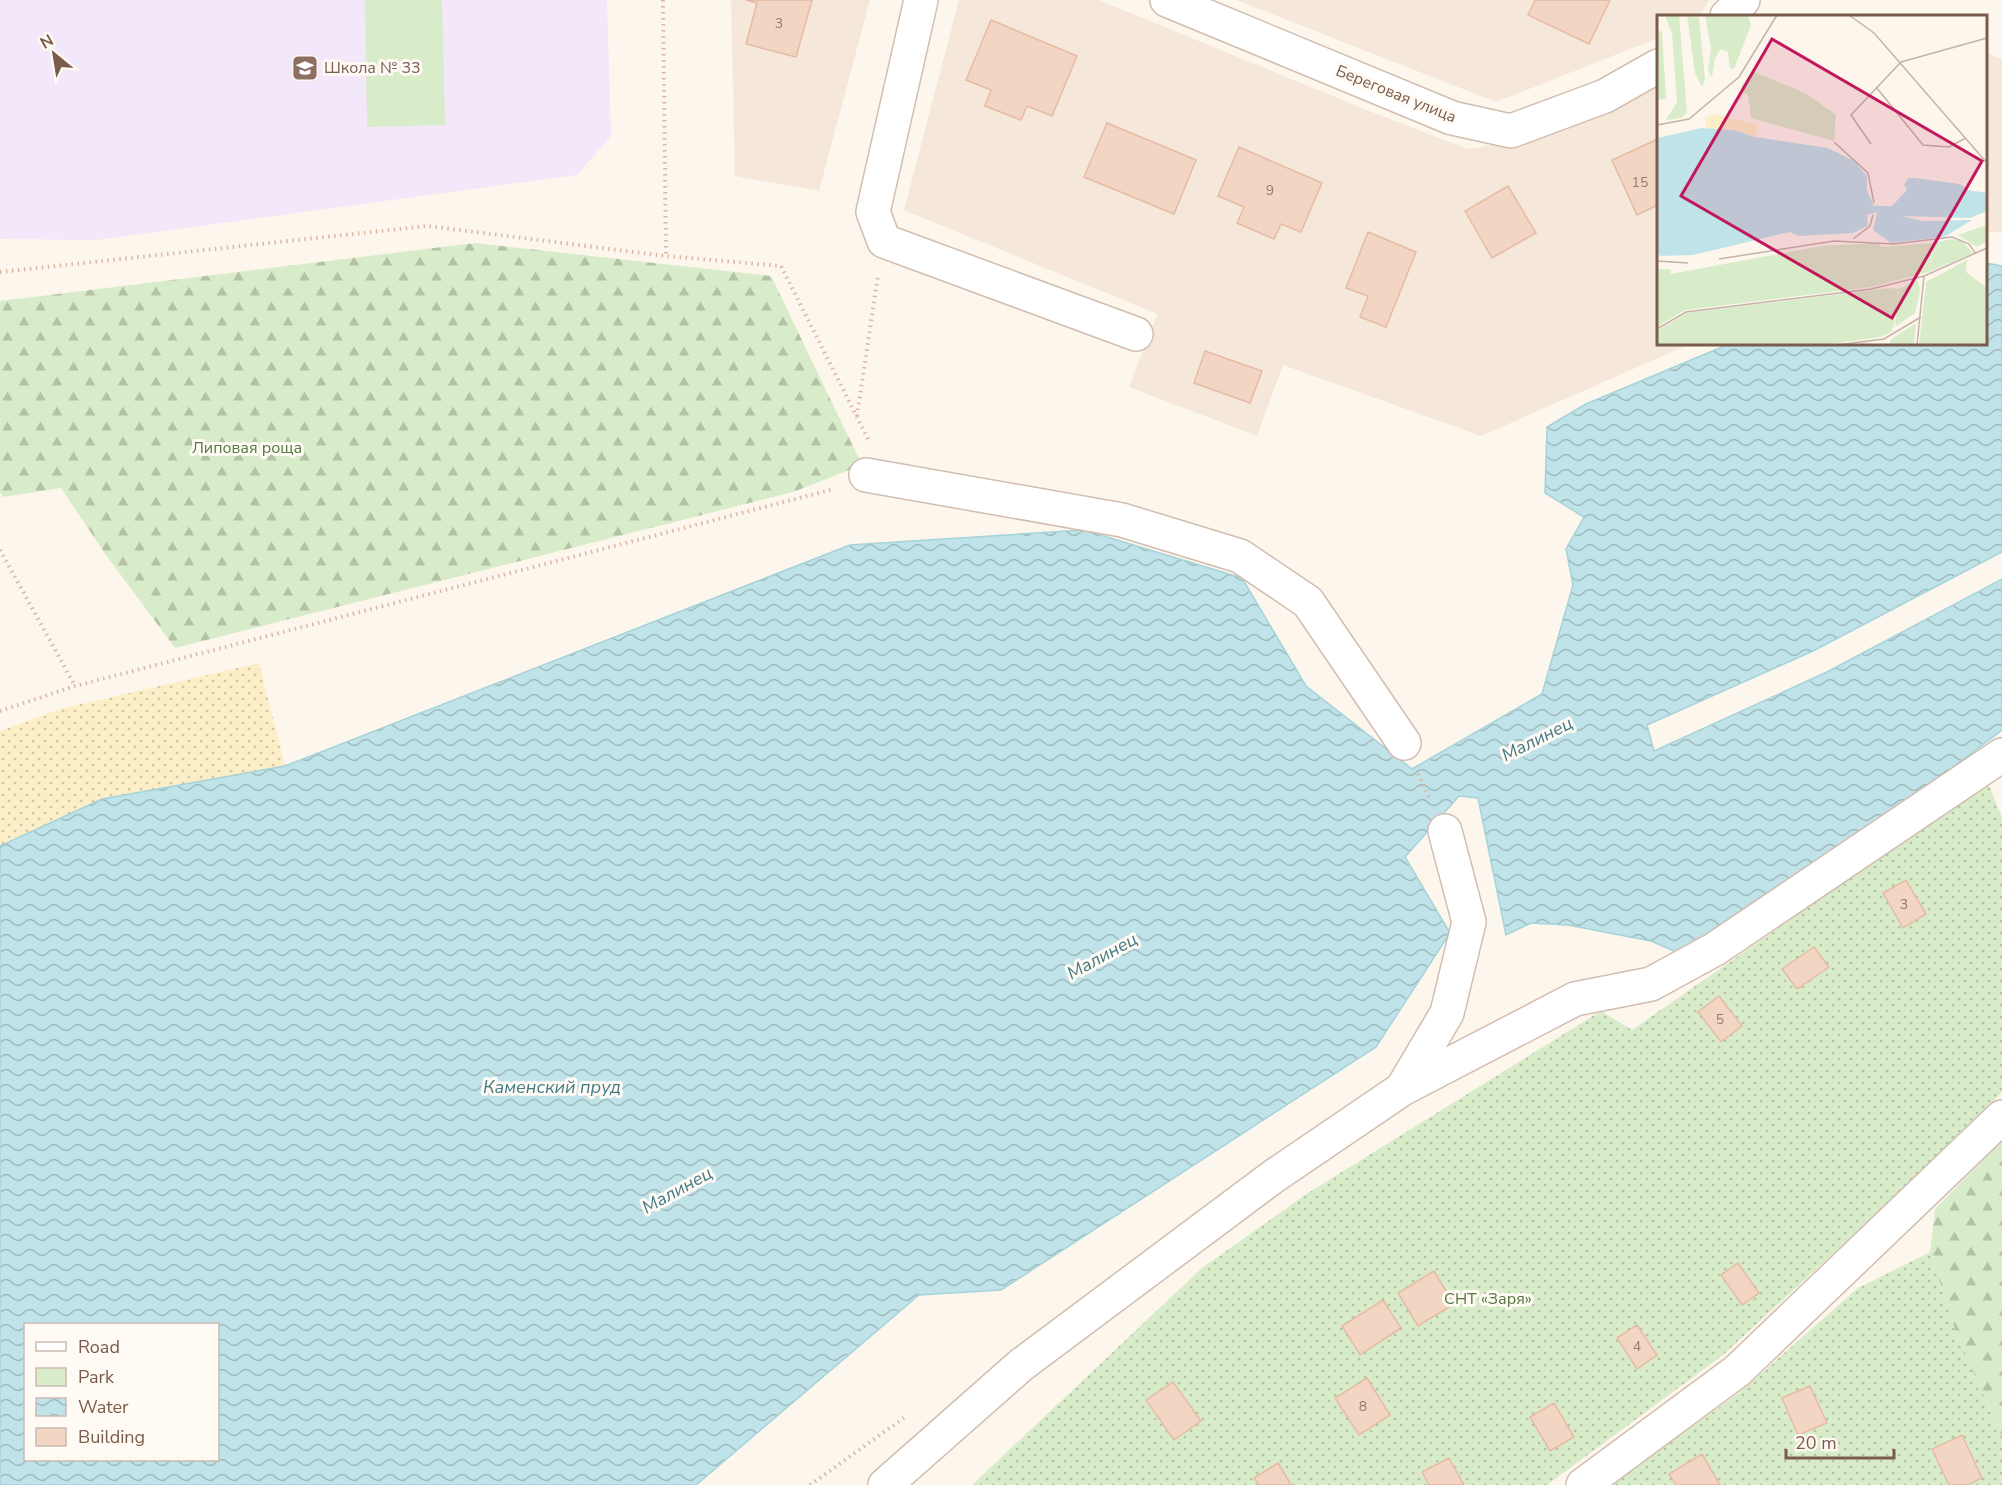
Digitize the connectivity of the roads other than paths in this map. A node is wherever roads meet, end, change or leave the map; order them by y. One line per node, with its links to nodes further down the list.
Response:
1 (921, 0): 6 (street)
2 (1167, 0): 5 (street, Береговая улица)
3 (1743, 0): 4 (street)
4 (1728, 15)
5 (1657, 67)
6 (1136, 334)
7 (866, 475): 8 (street)
8 (1404, 743)
9 (2002, 755): 11 (street)
10 (1444, 831): 11 (street)
11 (1402, 1089): 13 (street)
12 (2002, 1117): 14 (street)
13 (885, 1485)
14 (1583, 1485)

